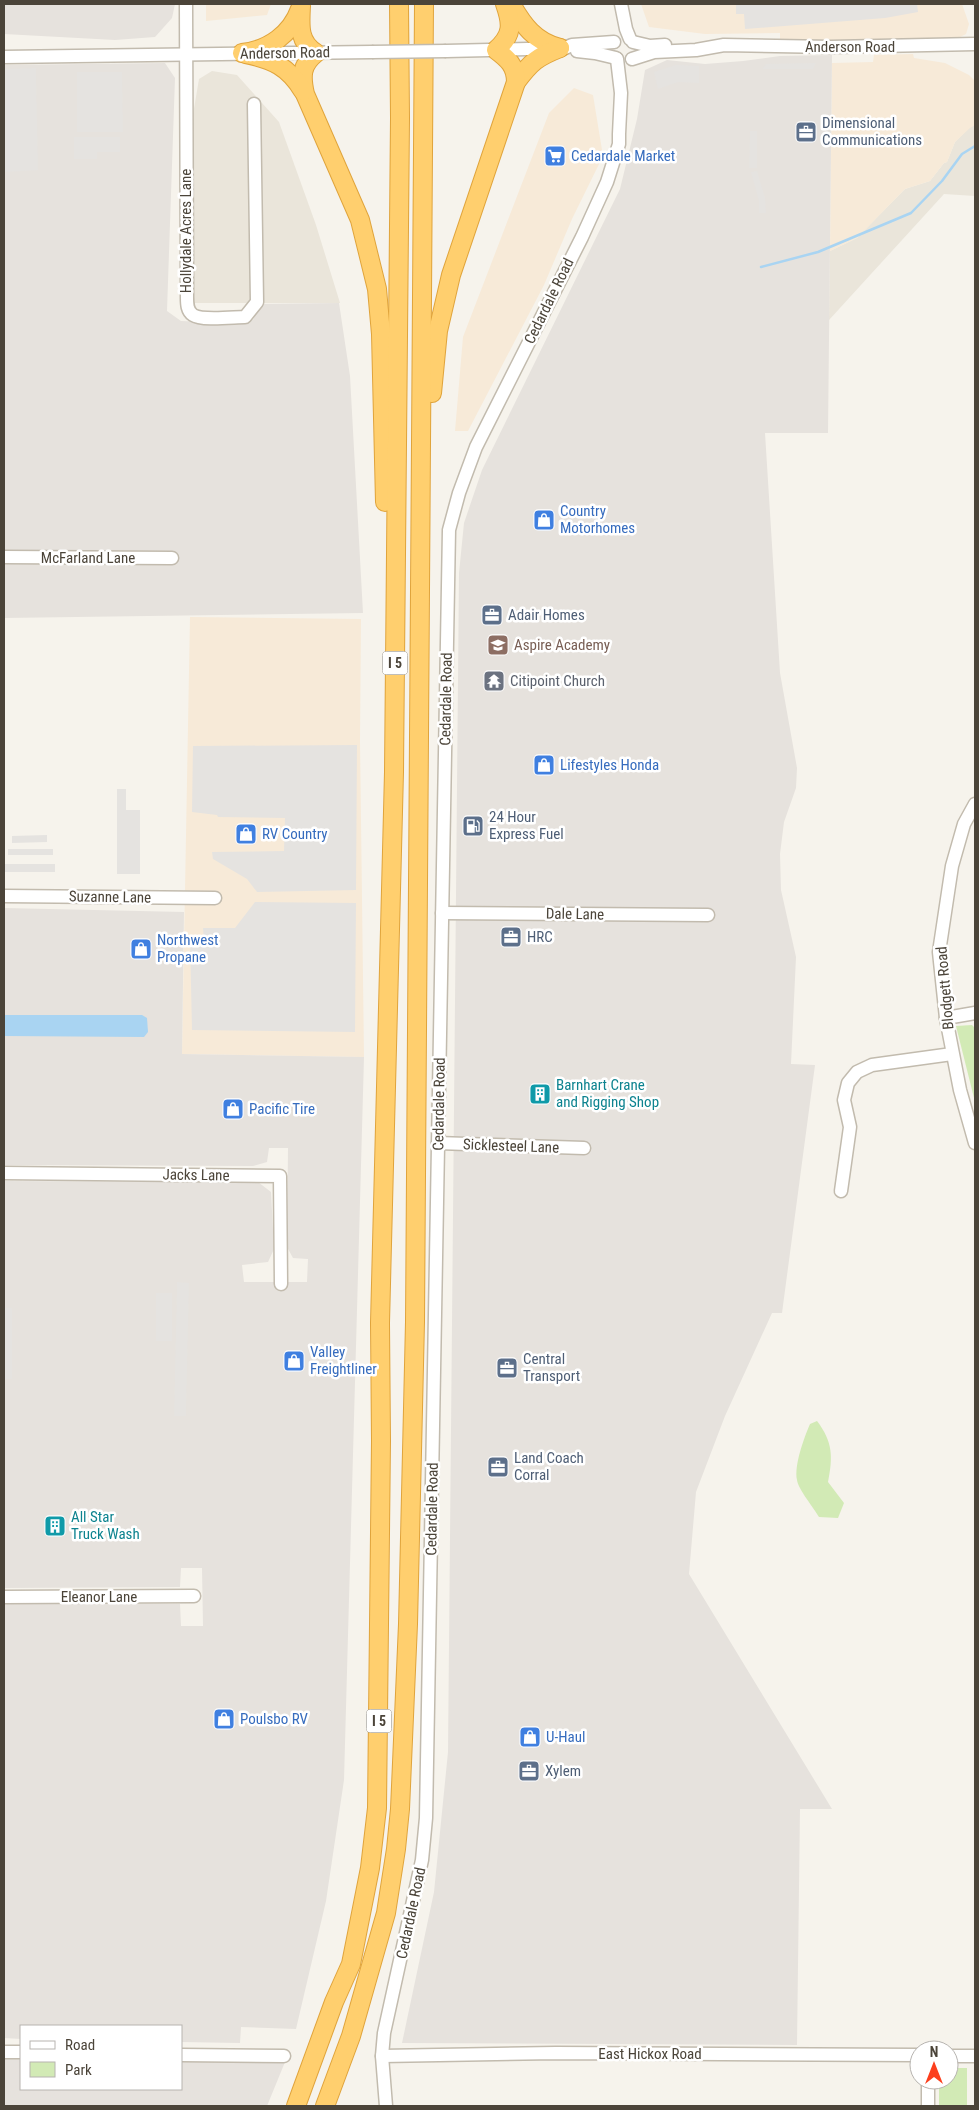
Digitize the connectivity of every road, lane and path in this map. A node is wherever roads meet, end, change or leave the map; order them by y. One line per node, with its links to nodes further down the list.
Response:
1 (186, 4): 15 (street)
2 (398, 4): 25 (highway, I 5)
3 (424, 4): 22 (highway, I 5)
4 (505, 4): 13 (highway)
5 (511, 4): 12 (highway)
6 (301, 5): 14 (highway); 16 (highway)
7 (622, 8): 8 (street); 9 (street)
8 (615, 41): 9 (street); 12 (street, Anderson Road); 18 (street)
9 (632, 41): 11 (street, Anderson Road); 18 (street)
10 (975, 44): 11 (street, Anderson Road)
11 (724, 45): 18 (street, Anderson Road)
12 (563, 48): 13 (street, Anderson Road); 18 (street, Anderson Road); 19 (highway)
13 (496, 50): 14 (street, Anderson Road, bridge); 19 (highway)
14 (316, 53): 16 (street, Anderson Road); 20 (highway)
15 (185, 54): 16 (street, Anderson Road); 17 (street, Anderson Road); 21 (street, Hollydale Acres Lane)
16 (242, 54): 20 (highway)
17 (4, 57)
18 (624, 59): 29 (street, Cedardale Road)
19 (516, 82): 22 (highway)
20 (305, 94): 25 (highway)
21 (254, 104)
22 (421, 545): 52 (highway, I 5)
23 (4, 557): 24 (street, McFarland Lane)
24 (172, 558)
25 (394, 772): 51 (highway, I 5)
26 (975, 804): 32 (street, Blodgett Road)
27 (4, 896): 28 (street, Suzanne Lane)
28 (215, 898)
29 (442, 913): 30 (street, Dale Lane); 34 (street, Cedardale Road)
30 (708, 915)
31 (975, 1013): 32 (street)
32 (946, 1018): 33 (street, Blodgett Road)
33 (952, 1054): 35 (street, Blodgett Road); 38 (street)
34 (438, 1143): 36 (street, Sicklesteel Lane); 46 (street, Cedardale Road)
35 (975, 1143)
36 (584, 1148)
37 (4, 1173): 39 (street, Jacks Lane)
38 (842, 1190)
39 (281, 1284)
40 (194, 1596): 41 (street, Eleanor Lane)
41 (4, 1597)
42 (4, 2052): 43 (street)
43 (20, 2052)
44 (182, 2055): 45 (street)
45 (284, 2056)
46 (382, 2056): 47 (street, East Hickox Road); 53 (street, Cedardale Road)
47 (909, 2056)
48 (959, 2056): 49 (street)
49 (975, 2056)
50 (928, 2090): 54 (street)
51 (296, 2106)
52 (325, 2106)
53 (386, 2106)
54 (928, 2106)

